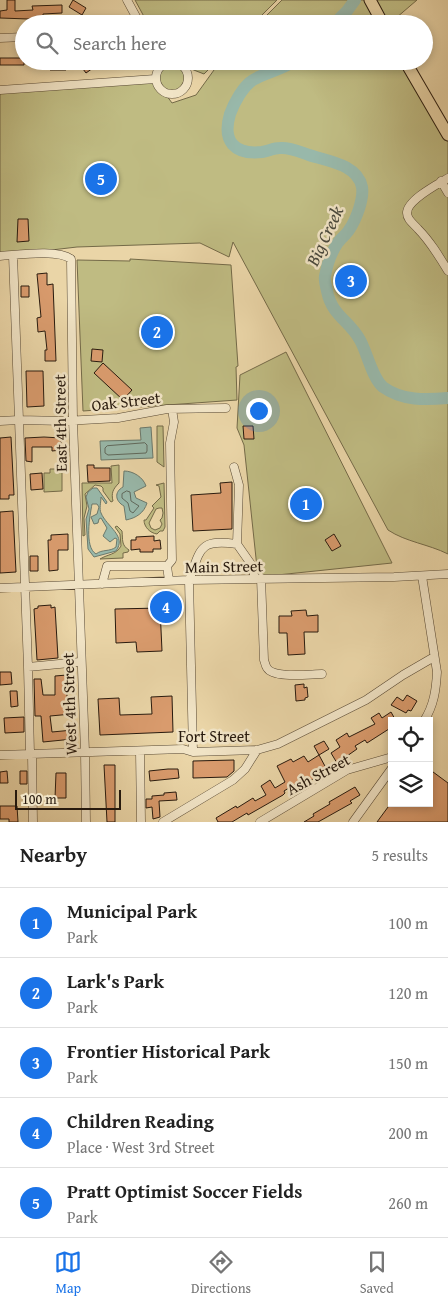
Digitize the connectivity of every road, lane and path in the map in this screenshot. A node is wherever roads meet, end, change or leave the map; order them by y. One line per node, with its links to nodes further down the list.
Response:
1 (127, 0): 3 (street)
2 (370, 0): 4 (highway)
3 (135, 15)
4 (378, 15)
5 (15, 37): 6 (street)
6 (0, 38)
7 (158, 70): 10 (street)
8 (184, 70): 10 (street)
9 (410, 70): 12 (highway)
10 (155, 79): 11 (street)
11 (0, 90)
12 (448, 136)
13 (445, 179): 14 (street); 17 (street)
14 (448, 193)
15 (13, 255): 16 (street); 20 (street); 22 (street, East 4th Street)
16 (0, 256)
17 (448, 271)
18 (226, 408): 19 (street, Oak Street)
19 (172, 409): 22 (street, Oak Street); 25 (street)
20 (19, 420): 21 (street, Oak Street); 22 (street, Oak Street); 33 (street)
21 (0, 421)
22 (73, 421): 32 (street, East 4th Street)
23 (234, 466): 24 (street)
24 (237, 544): 28 (street); 29 (street)
25 (167, 566): 30 (street); 31 (street)
26 (448, 574): 27 (street, Main Street)
27 (422, 576): 28 (street, Main Street); 35 (street)
28 (258, 578): 29 (street, Main Street); 38 (street)
29 (189, 580): 30 (street, Main Street); 43 (street)
30 (169, 581): 31 (street, Main Street)
31 (102, 584): 32 (street, Main Street)
32 (78, 585): 33 (street, Main Street); 36 (street, West 4th Street)
33 (25, 587): 34 (street, Main Street); 37 (street)
34 (0, 588)
35 (434, 658): 39 (street); 40 (street, Fort Street)
36 (80, 662): 37 (street); 42 (street, West 4th Street)
37 (28, 667): 44 (street)
38 (322, 674)
39 (426, 717)
40 (256, 750): 43 (street, Fort Street); 51 (street)
41 (140, 751): 42 (street, Fort Street); 43 (street, Fort Street); 50 (street)
42 (85, 752): 44 (street, Fort Street); 49 (street, West 4th Street)
43 (193, 752)
44 (31, 754): 45 (street, Fort Street); 48 (street)
45 (0, 755)
46 (388, 758): 52 (street, Ash Street)
47 (388, 774): 53 (street)
48 (33, 822)
49 (86, 822)
50 (141, 822)
51 (163, 822)
52 (260, 822)
53 (353, 822)

